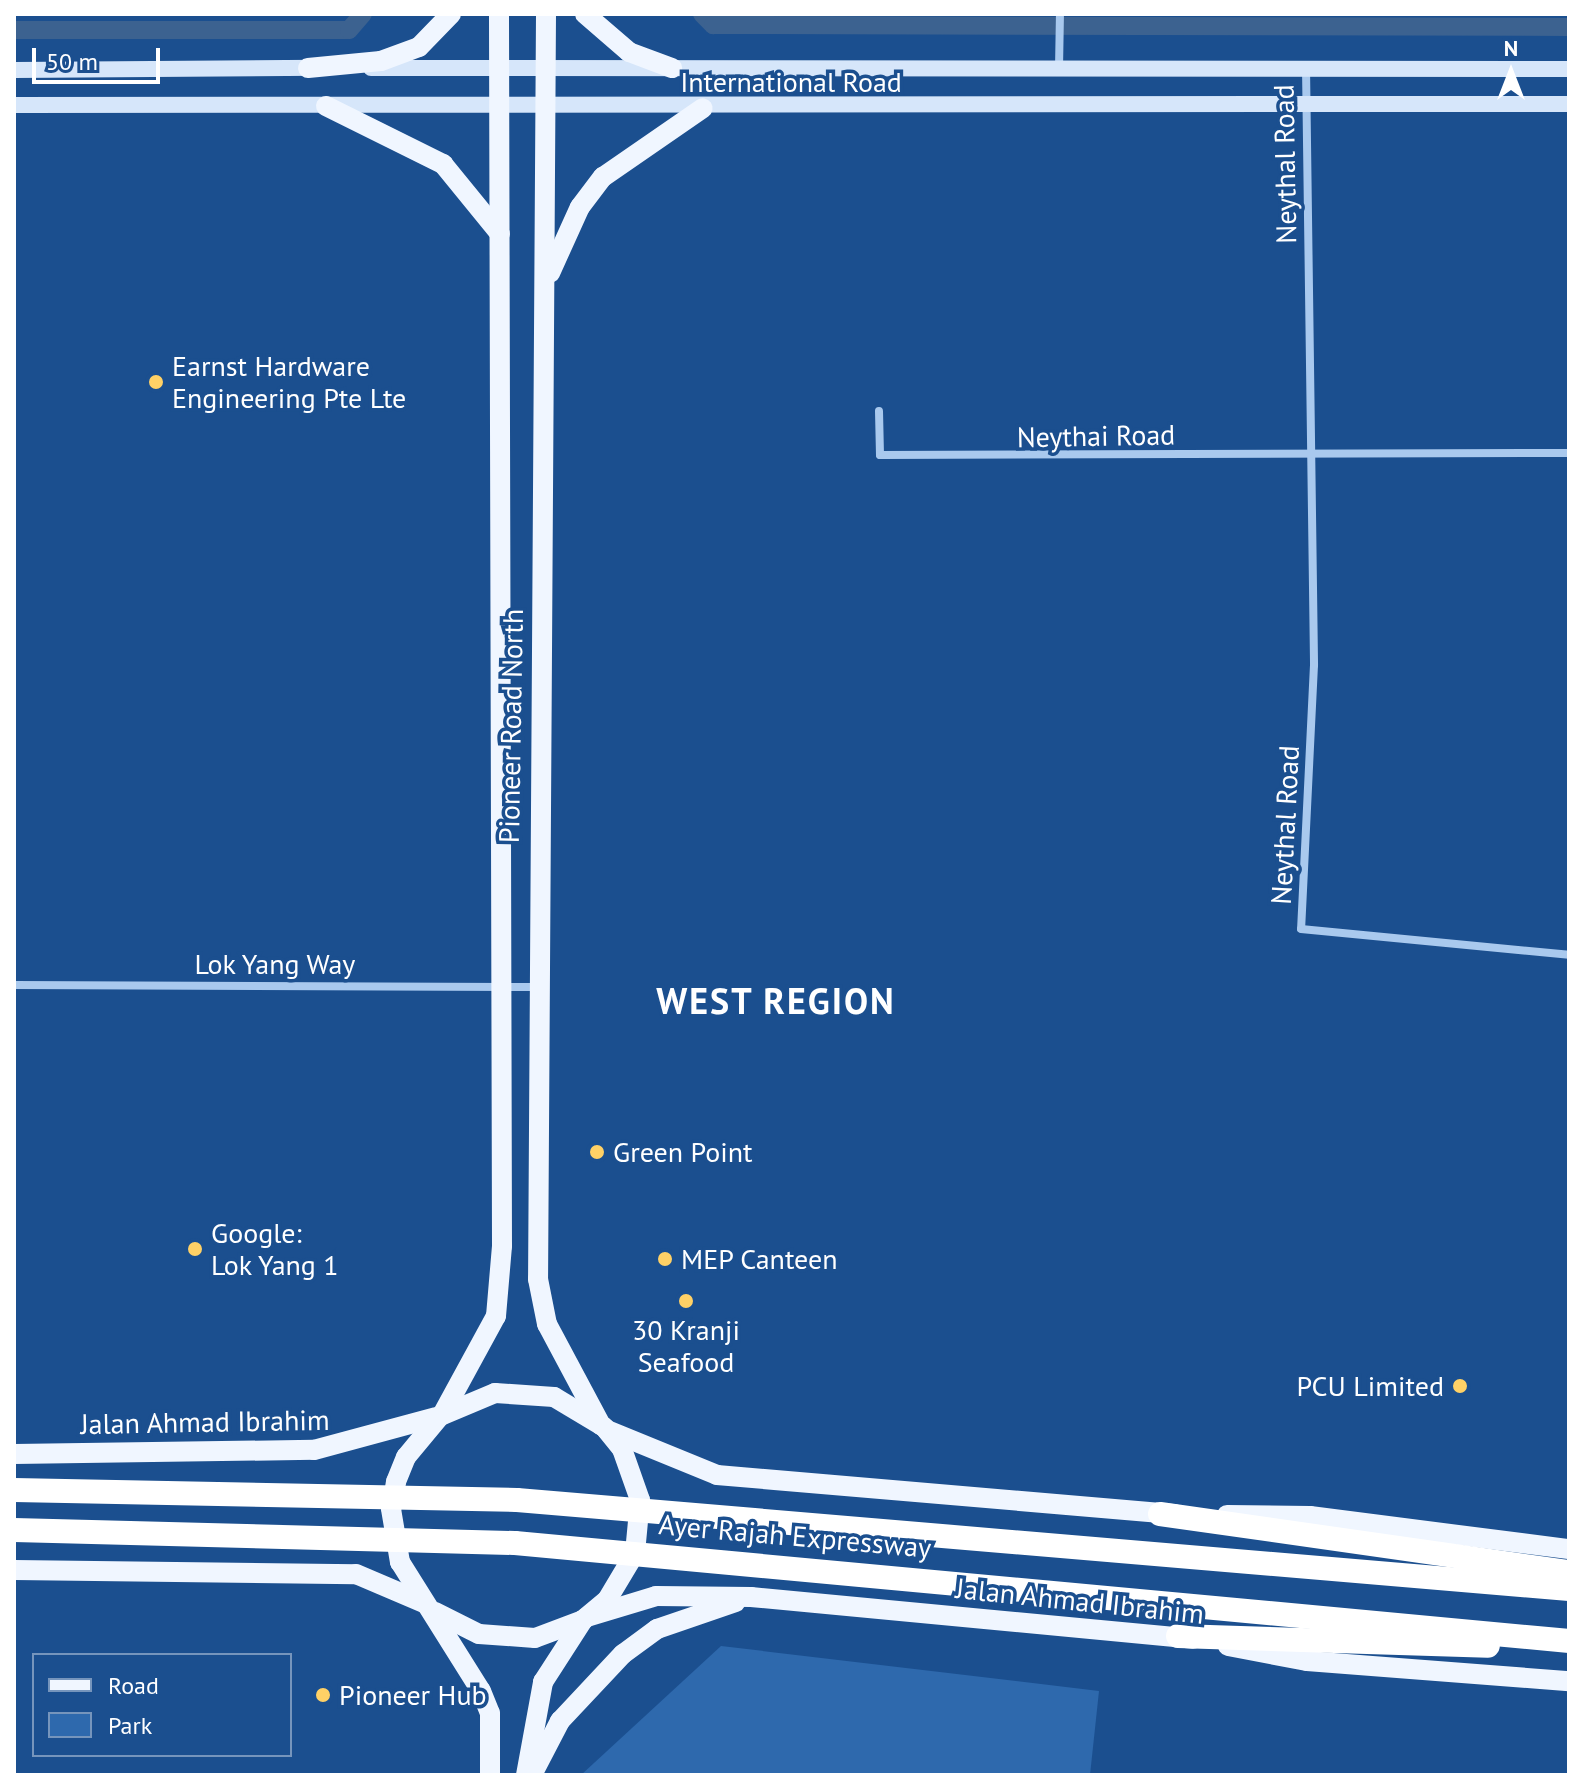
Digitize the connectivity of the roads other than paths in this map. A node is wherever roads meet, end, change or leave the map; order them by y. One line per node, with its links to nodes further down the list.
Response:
1 (451, 14): 7 (main road)
2 (499, 14): 8 (main road, Pioneer Road North)
3 (546, 14): 9 (main road, Pioneer Road North)
4 (585, 14): 10 (main road)
5 (1060, 14): 11 (street)
6 (1306, 67): 11 (main road, International Road); 12 (main road, International Road); 17 (street, Neythal Road)
7 (308, 68): 8 (main road, International Road); 13 (main road, International Road)
8 (499, 68): 9 (main road, International Road); 20 (main road, Pioneer Road North)
9 (547, 68): 10 (main road, International Road); 18 (main road, Pioneer Road North)
10 (672, 68): 11 (main road, International Road)
11 (1059, 69)
12 (1569, 69)
13 (14, 70)
14 (1569, 104): 17 (main road, International Road)
15 (14, 105): 16 (main road, International Road)
16 (326, 106): 20 (main road, International Road); 21 (main road)
17 (1306, 106): 19 (main road, International Road); 25 (street, Neythal Road)
18 (547, 108): 19 (main road, International Road); 20 (main road, International Road); 22 (main road, Pioneer Road North)
19 (703, 108): 22 (main road)
20 (499, 109): 21 (main road, Pioneer Road North)
21 (500, 234): 28 (main road, Pioneer Road North)
22 (547, 281): 29 (main road, Pioneer Road North)
23 (879, 411): 25 (street, Neythai Road)
24 (1569, 453): 25 (street)
25 (1312, 454): 26 (street, Neythal Road)
26 (1569, 955)
27 (14, 985): 28 (street, Lok Yang Way)
28 (502, 987): 29 (street, Lok Yang Way); 30 (main road, Pioneer Road North)
29 (536, 987): 31 (main road, Pioneer Road North)
30 (441, 1416): 31 (main road); 32 (main road, Jalan Ahmad Ibrahim); 41 (main road)
31 (604, 1427): 34 (main road); 42 (main road)
32 (14, 1454)
33 (14, 1490): 39 (highway, Ayer Rajah Expressway)
34 (1160, 1514): 36 (main road); 38 (highway)
35 (14, 1530): 44 (highway, Ayer Rajah Expressway)
36 (1569, 1549)
37 (14, 1570): 41 (main road)
38 (1569, 1572)
39 (1569, 1589)
40 (751, 1597): 42 (main road, Jalan Ahmad Ibrahim); 43 (main road, Jalan Ahmad Ibrahim); 49 (main road)
41 (433, 1610): 42 (main road); 47 (main road)
42 (585, 1619): 48 (main road)
43 (1178, 1636): 44 (highway); 46 (main road, Jalan Ahmad Ibrahim)
44 (1508, 1637): 45 (highway, Ayer Rajah Expressway)
45 (1569, 1641)
46 (1569, 1681)
47 (490, 1775)
48 (526, 1775)
49 (532, 1775)

